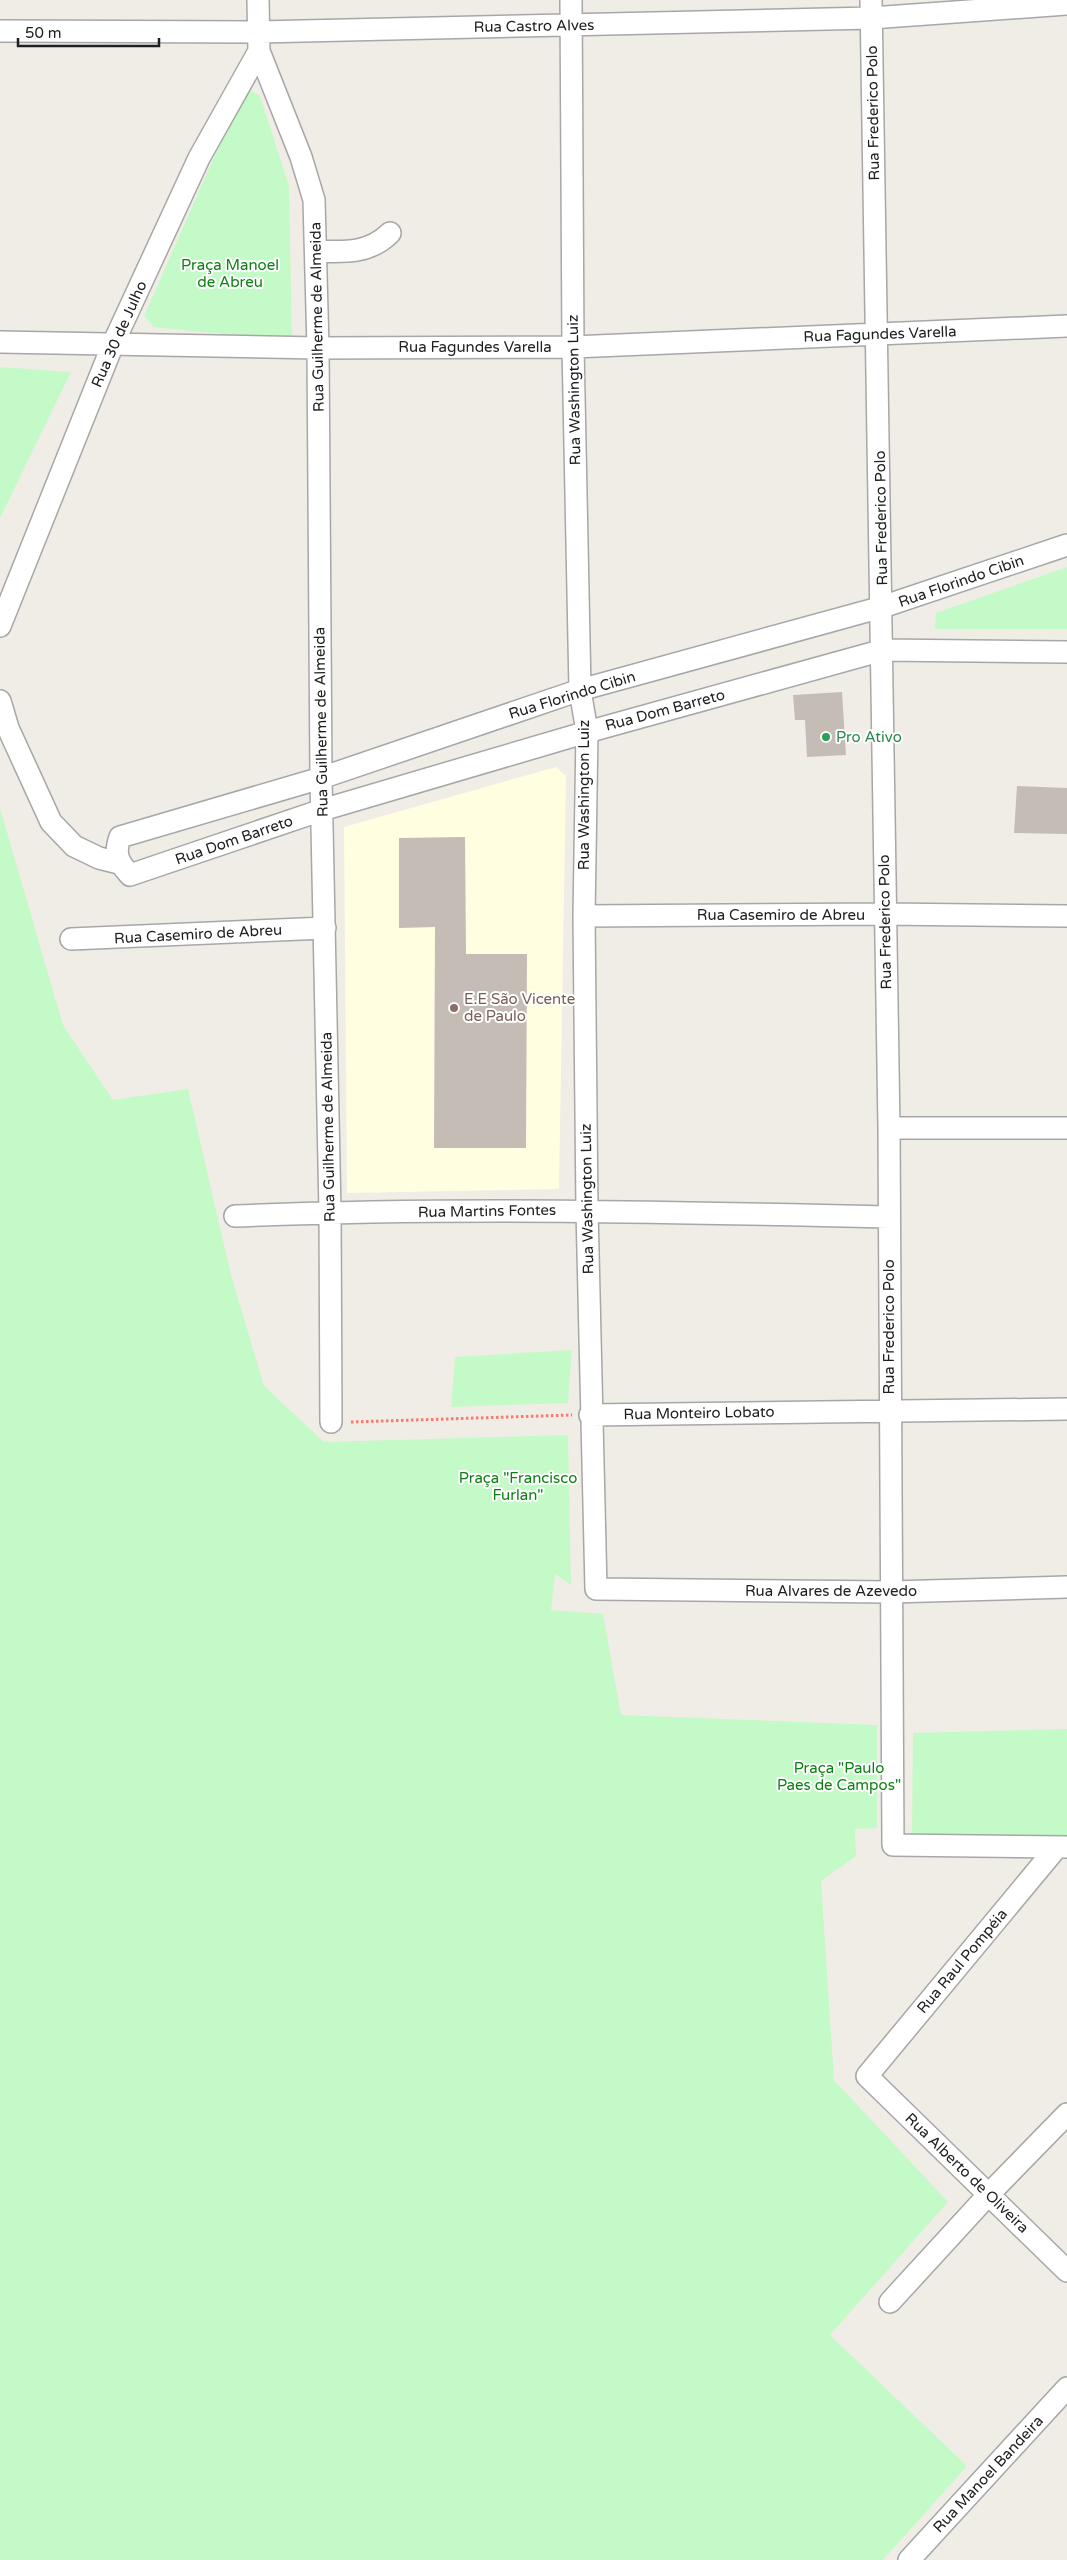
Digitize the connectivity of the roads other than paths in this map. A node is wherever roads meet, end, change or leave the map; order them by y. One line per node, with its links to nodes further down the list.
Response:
1 (258, 0): 7 (street)
2 (571, 0): 5 (street, Rua Washington Luiz)
3 (1067, 4): 4 (street, Rua Castro Alves)
4 (871, 9): 5 (street, Rua Castro Alves); 11 (street, Rua Frederico Polo)
5 (572, 25): 7 (street, Rua Castro Alves); 14 (street, Rua Washington Luiz)
6 (0, 31): 7 (street, Rua Castro Alves)
7 (259, 42): 9 (street, Rua Guilherme de Almeida); 13 (street, Rua 30 de Julho)
8 (390, 232): 9 (street)
9 (316, 252): 15 (street, Rua Guilherme de Almeida)
10 (1067, 326): 11 (street, Rua Fagundes Varella)
11 (877, 334): 14 (street, Rua Fagundes Varella); 17 (street, Rua Frederico Polo)
12 (1, 342): 13 (street, Rua Fagundes Varella)
13 (113, 344): 15 (street, Rua Fagundes Varella); 18 (street, Rua 30 de Julho)
14 (573, 347): 15 (street, Rua Fagundes Varella); 21 (street, Rua Washington Luiz)
15 (318, 348): 24 (street, Rua Guilherme de Almeida)
16 (1067, 545): 17 (street, Rua Florindo Cibin)
17 (882, 607): 19 (street, Rua Frederico Polo); 21 (street, Rua Florindo Cibin)
18 (0, 626)
19 (883, 650): 20 (street, Rua Dom Barreto); 23 (street, Rua Dom Barreto); 27 (street, Rua Frederico Polo)
20 (1067, 652)
21 (580, 690): 23 (street, Rua Washington Luiz); 24 (street, Rua Florindo Cibin)
22 (0, 700): 26 (street)
23 (587, 732): 25 (street, Rua Dom Barreto); 28 (street, Rua Washington Luiz)
24 (321, 778): 25 (street, Rua Guilherme de Almeida); 26 (street, Rua Florindo Cibin)
25 (322, 810): 26 (street, Rua Dom Barreto); 30 (street, Rua Guilherme de Almeida)
26 (124, 869)
27 (884, 914): 28 (street, Rua Casemiro de Abreu); 29 (street, Rua Casemiro de Abreu); 32 (street, Rua Frederico Polo)
28 (584, 916): 34 (street, Rua Washington Luiz)
29 (1067, 916)
30 (325, 928): 31 (street, Rua Casemiro de Abreu); 35 (street, Rua Guilherme de Almeida)
31 (71, 939)
32 (889, 1128): 33 (street); 37 (street, Rua Frederico Polo)
33 (1067, 1128)
34 (587, 1210): 35 (street, Rua Martins Fontes); 37 (street, Rua Martins Fontes); 40 (street, Rua Washington Luiz)
35 (330, 1212): 36 (street, Rua Martins Fontes); 41 (street, Rua Guilherme de Almeida)
36 (235, 1216)
37 (889, 1217): 39 (street, Rua Frederico Polo)
38 (1067, 1408): 39 (street, Rua Monteiro Lobato)
39 (890, 1410): 40 (street, Rua Monteiro Lobato); 44 (street, Rua Frederico Polo)
40 (590, 1415): 43 (street, Rua Washington Luiz)
41 (331, 1422)
42 (1067, 1587): 44 (street, Rua Alvares de Azevedo)
43 (596, 1589): 44 (street, Rua Alvares de Azevedo)
44 (891, 1592): 45 (street, Rua Frederico Polo)
45 (1062, 1847): 46 (street, Rua Raul Pompéia)
46 (867, 2076): 48 (street, Rua Alberto de Oliveira)
47 (1067, 2114): 48 (street)
48 (989, 2194): 49 (street, Rua Alberto de Oliveira); 50 (street)
49 (1067, 2270)
50 (890, 2302)
51 (1067, 2388): 52 (street, Rua Manoel Bandeira)
52 (909, 2560)

